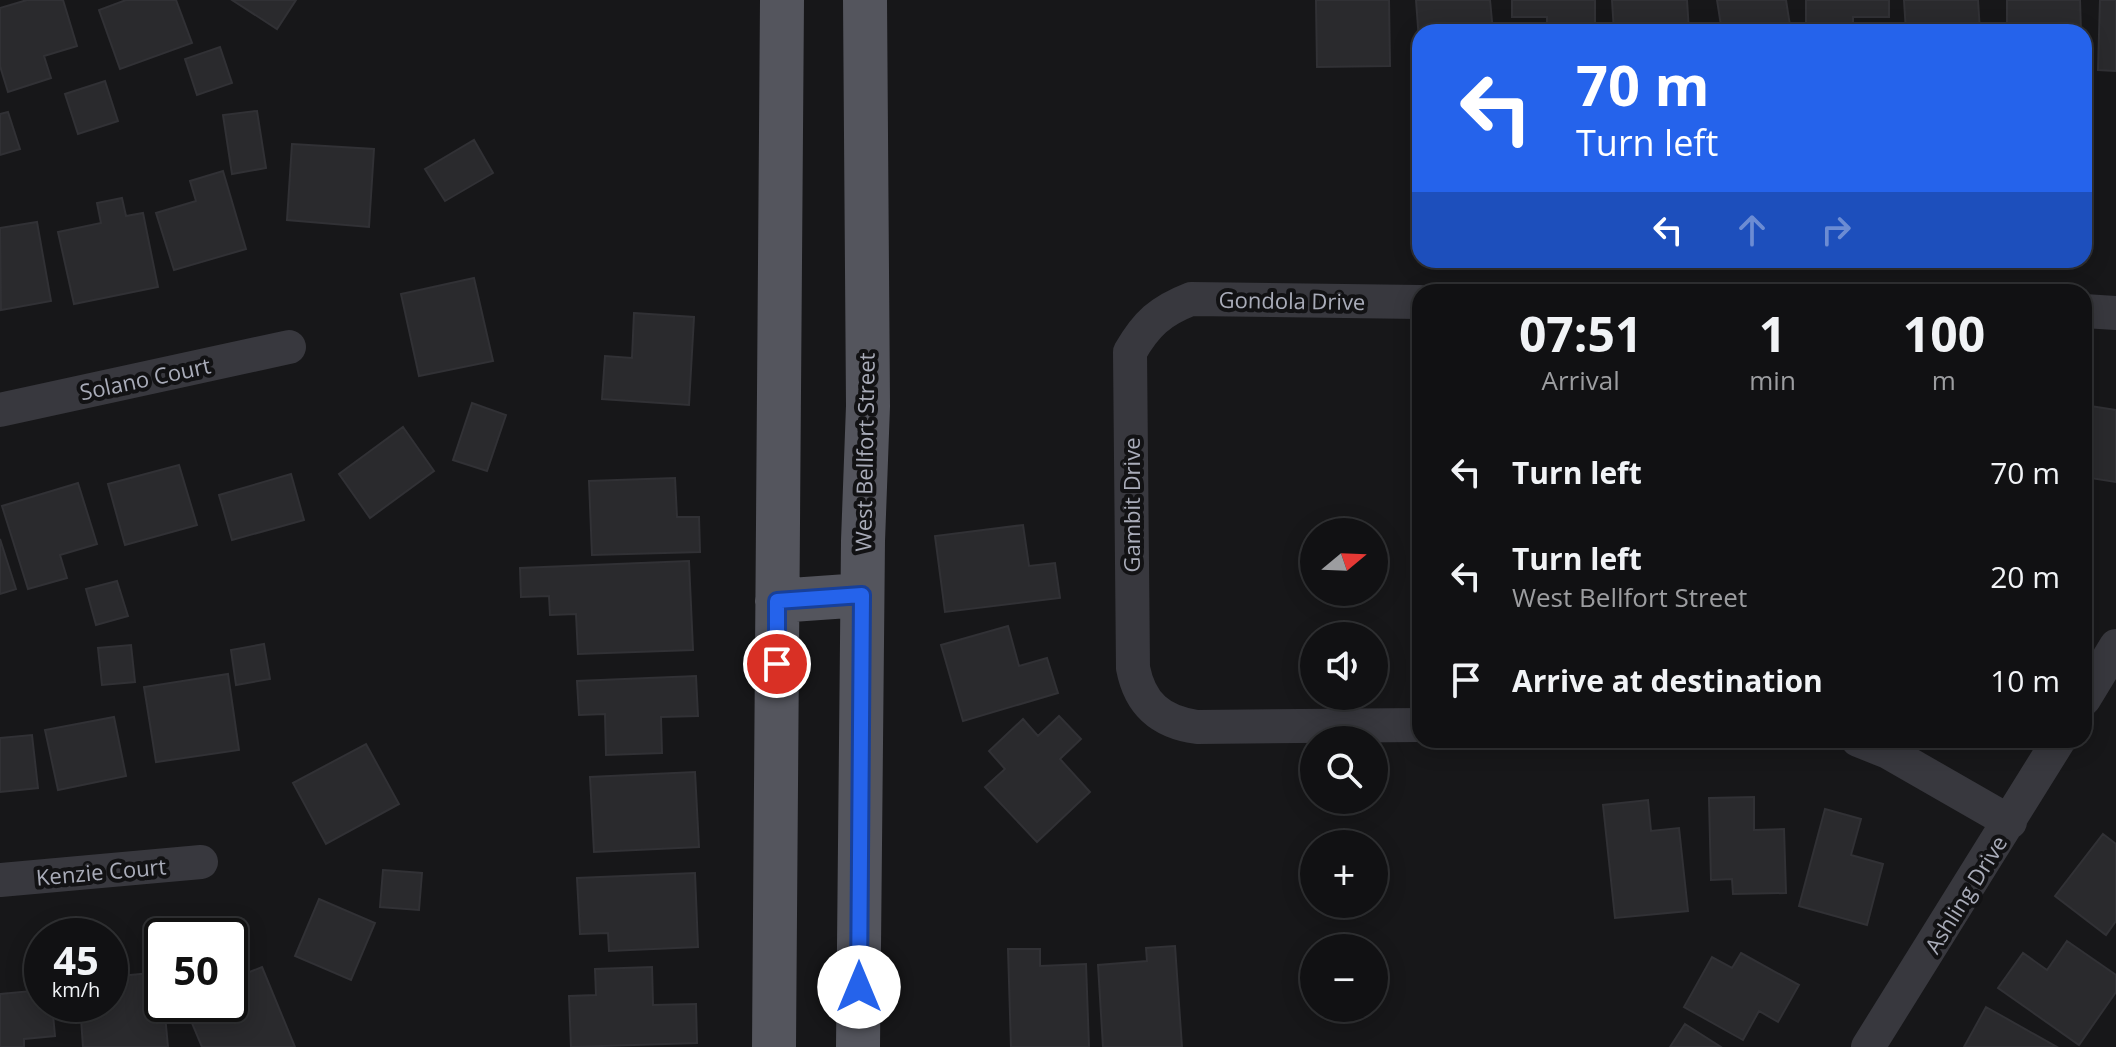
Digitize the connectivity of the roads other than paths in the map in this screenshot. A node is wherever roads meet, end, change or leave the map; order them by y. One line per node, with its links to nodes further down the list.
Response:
1 (782, 0): 10 (main road)
2 (865, 0): 9 (main road, West Bellfort Street)
3 (1412, 302): 4 (street, Gondola Drive)
4 (1165, 309): 13 (street, Gambit Drive)
5 (2092, 312): 6 (street)
6 (2116, 313)
7 (289, 347): 8 (street, Solano Court)
8 (0, 410)
9 (862, 595): 10 (main road); 20 (main road, West Bellfort Street)
10 (777, 601): 19 (main road)
11 (2116, 646): 12 (street)
12 (2092, 686)
13 (1412, 725)
14 (1878, 748): 16 (street)
15 (2054, 748): 16 (street, Ashling Drive)
16 (2010, 822): 21 (street, Ashling Drive)
17 (201, 862): 18 (street, Kenzie Court)
18 (0, 880)
19 (774, 1047)
20 (858, 1047)
21 (1868, 1047)

